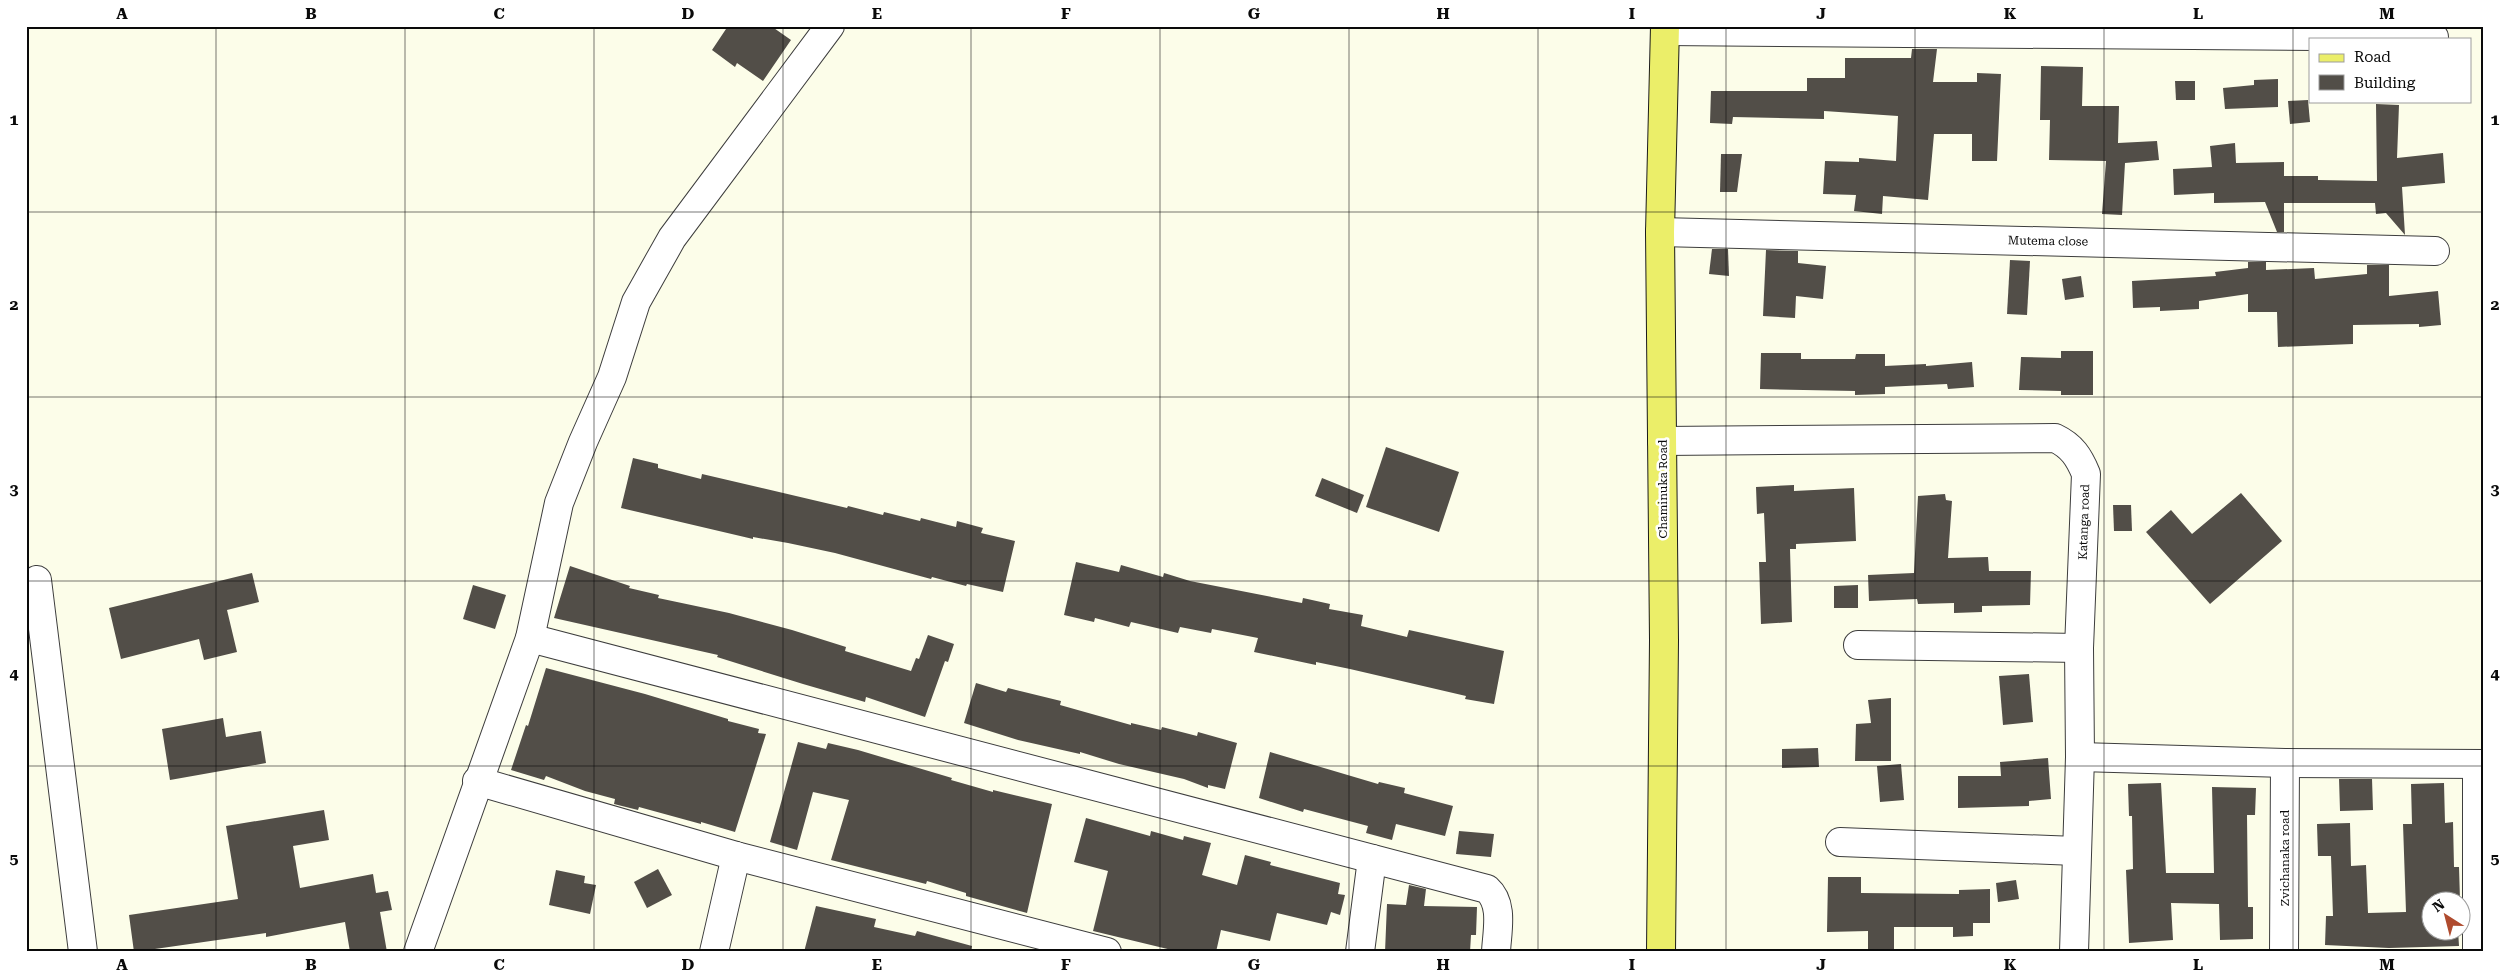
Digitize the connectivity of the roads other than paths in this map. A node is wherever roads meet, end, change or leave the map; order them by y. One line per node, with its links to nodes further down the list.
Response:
1 (830, 26): 8 (street)
2 (1665, 29): 3 (street); 4 (main road, Chaminuka Road)
3 (2434, 37)
4 (1660, 232): 5 (street, Mutema close); 6 (main road, Chaminuka Road)
5 (2435, 250)
6 (1662, 441): 10 (street, Katanga road); 25 (main road, Chaminuka Road)
7 (37, 580): 19 (street)
8 (530, 638): 14 (street); 18 (street)
9 (1858, 644): 10 (street)
10 (2079, 648): 11 (street, Katanga road)
11 (2080, 757): 12 (street); 16 (street, Katanga road)
12 (2285, 764): 13 (street); 27 (street, Zvichanaka road)
13 (2480, 764): 28 (street)
14 (478, 781): 17 (street); 20 (street)
15 (1840, 842): 16 (street)
16 (2076, 851): 26 (street, Katanga road)
17 (736, 856): 21 (street); 22 (street)
18 (1372, 859): 23 (street); 24 (street)
19 (83, 952)
20 (418, 952)
21 (714, 952)
22 (1107, 952)
23 (1360, 952)
24 (1496, 952)
25 (1661, 952)
26 (2074, 952)
27 (2284, 952)
28 (2477, 952)

